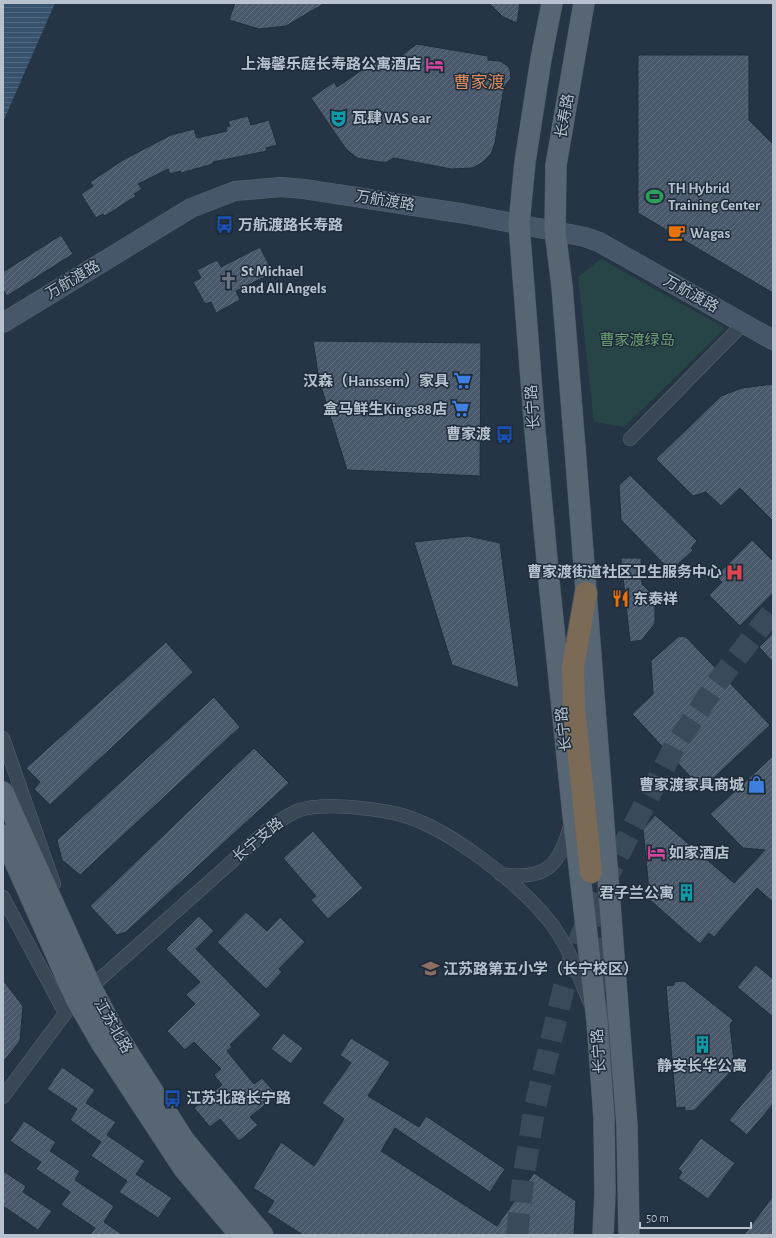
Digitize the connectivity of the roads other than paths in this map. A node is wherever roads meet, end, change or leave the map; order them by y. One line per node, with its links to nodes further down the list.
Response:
1 (552, 3): 3 (main road)
2 (584, 3): 4 (main road, 长寿路)
3 (520, 224): 4 (street, 万航渡路); 5 (street, 万航渡路); 12 (main road, 长宁路)
4 (555, 230): 6 (street, 万航渡路); 9 (main road, 长宁路)
5 (3, 323)
6 (743, 324): 7 (street, 万航渡路); 8 (street)
7 (773, 340)
8 (630, 438)
9 (586, 593): 14 (highway); 24 (main road, 长宁路)
10 (3, 738): 17 (street)
11 (3, 792): 18 (main road, 江苏北路)
12 (573, 815): 15 (street); 19 (main road, 长宁路)
13 (3, 835): 18 (main road, 江苏北路)
14 (591, 872)
15 (500, 874): 18 (street, 长宁支路); 19 (street, 长宁支路)
16 (3, 897): 18 (street)
17 (70, 929)
18 (78, 999): 20 (street, 长宁支路); 21 (main road, 江苏北路); 22 (main road, 江苏北路)
19 (597, 1021): 23 (main road, 长宁路)
20 (3, 1097)
21 (240, 1235)
22 (263, 1235)
23 (603, 1235)
24 (629, 1235)

